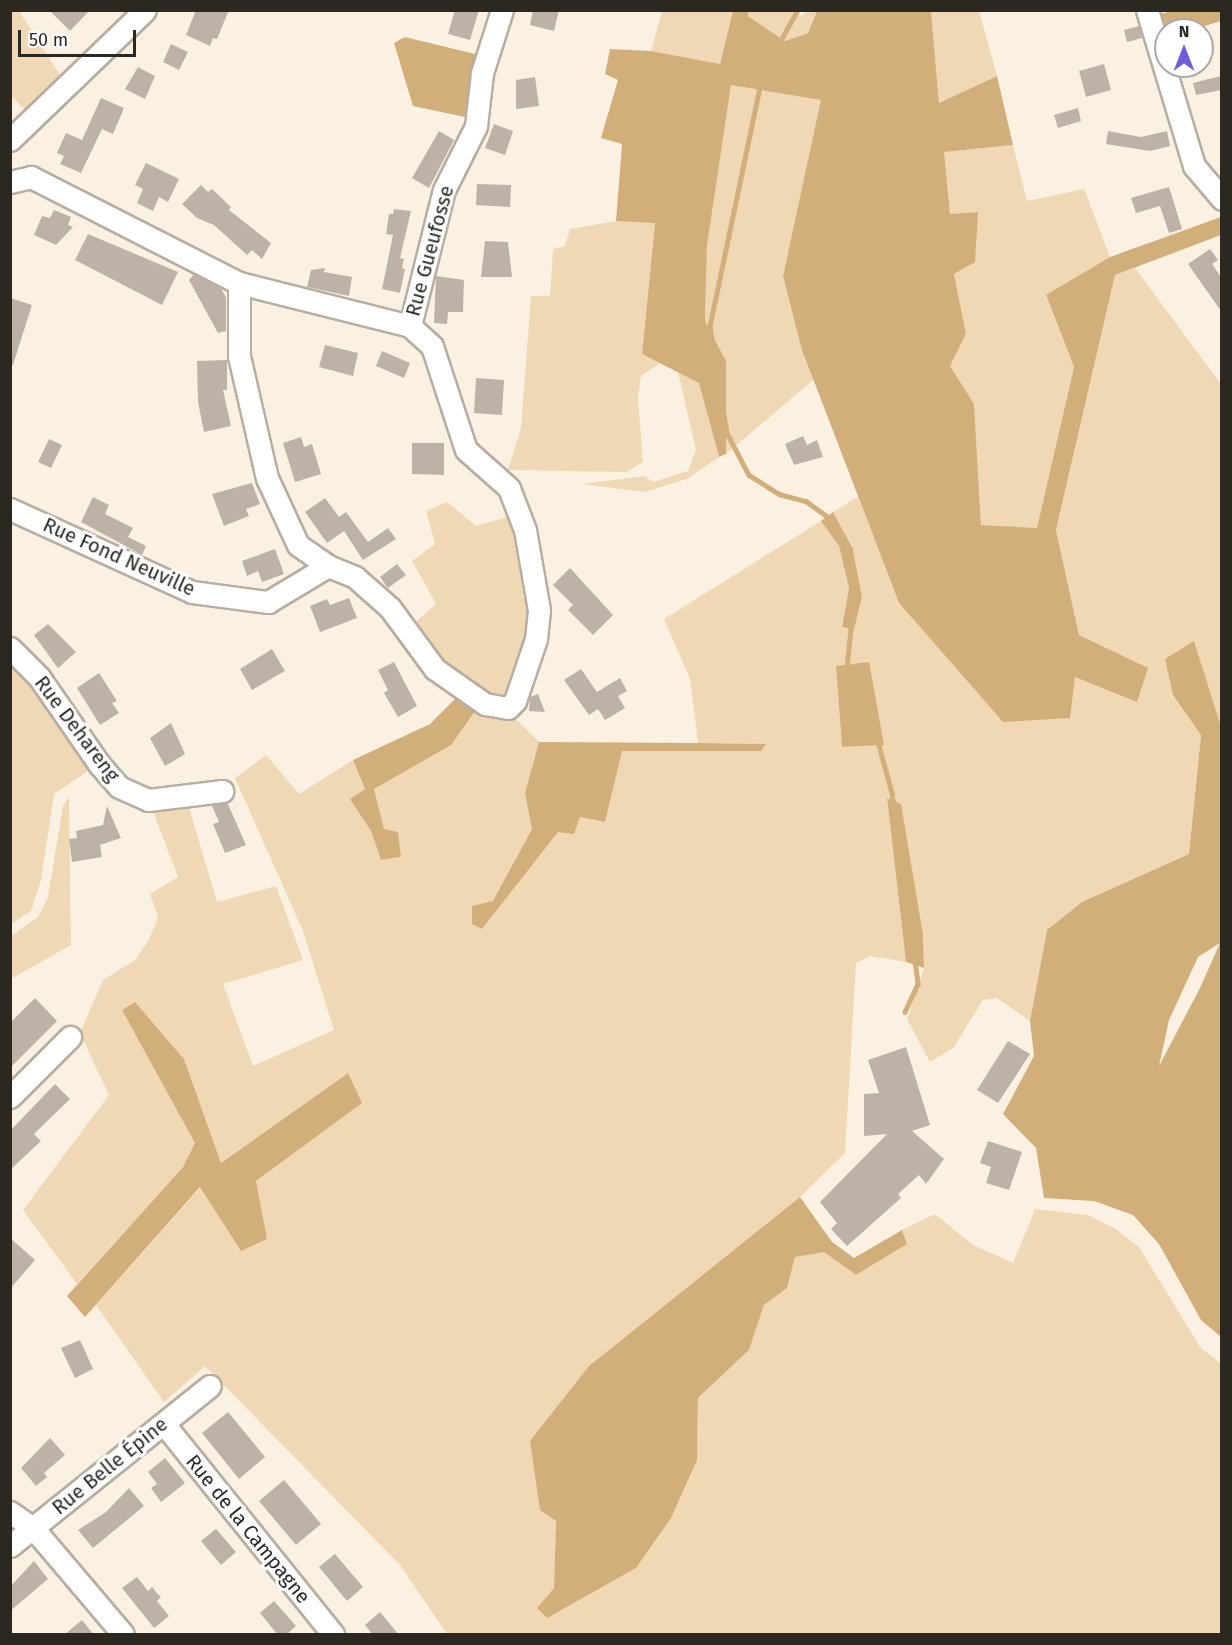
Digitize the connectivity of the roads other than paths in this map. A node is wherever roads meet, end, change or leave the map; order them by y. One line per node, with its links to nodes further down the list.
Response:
1 (145, 10): 4 (street)
2 (502, 10): 8 (street, Rue Gueufosse)
3 (1147, 10): 6 (street)
4 (10, 140)
5 (10, 182): 7 (street)
6 (1221, 199)
7 (239, 283): 8 (street); 10 (street)
8 (410, 326): 10 (street, Rue Gueufosse)
9 (10, 509): 10 (street, Rue Fond Neuville)
10 (328, 566)
11 (10, 648): 12 (street, Rue Dehareng)
12 (222, 791)
13 (70, 1037): 14 (street)
14 (10, 1097)
15 (210, 1386): 16 (street, Rue Belle Épine)
16 (164, 1424): 18 (street, Rue Belle Épine); 20 (street, Rue de la Campagne)
17 (10, 1512): 18 (street)
18 (33, 1528): 19 (street, Rue Belle Épine); 21 (street)
19 (10, 1546)
20 (331, 1634)
21 (123, 1635)

